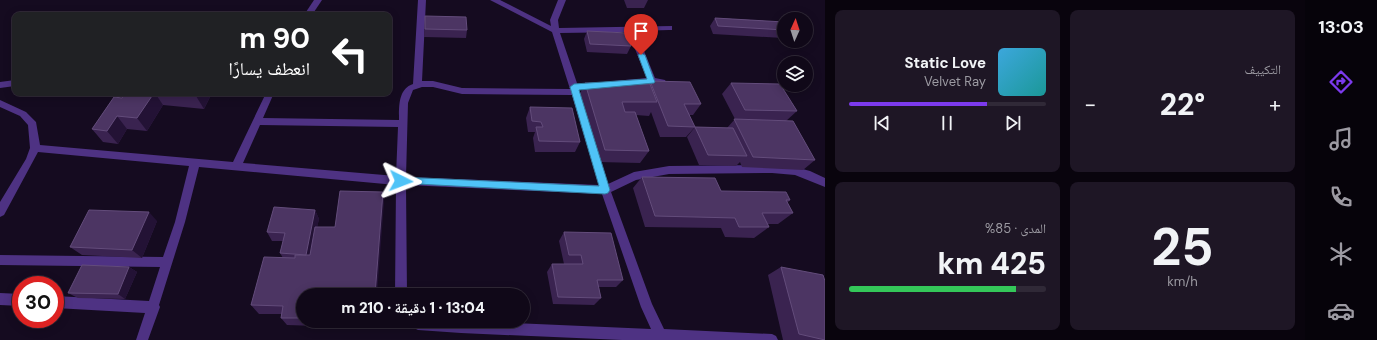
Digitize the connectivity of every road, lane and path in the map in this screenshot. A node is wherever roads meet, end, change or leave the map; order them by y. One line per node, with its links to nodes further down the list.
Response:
1 (318, 0): 5 (street)
2 (422, 0): 13 (street)
3 (494, 0): 8 (street)
4 (562, 0): 8 (street)
5 (310, 12)
6 (669, 28): 7 (street)
7 (631, 29): 8 (street); 9 (street)
8 (555, 31): 15 (street)
9 (652, 82): 11 (street); 14 (street)
10 (12, 83): 12 (street)
11 (669, 84)
12 (0, 85)
13 (417, 85): 15 (street); 19 (street)
14 (605, 85)
15 (577, 89): 25 (street)
16 (269, 96): 18 (street)
17 (0, 103): 20 (street)
18 (257, 121): 19 (street); 22 (street)
19 (403, 124): 23 (street)
20 (35, 148): 21 (street); 26 (street)
21 (195, 163): 22 (street); 28 (street)
22 (236, 167): 23 (street)
23 (401, 181): 25 (street); 29 (street)
24 (825, 183): 25 (street)
25 (605, 190): 35 (street)
26 (0, 212)
27 (0, 260): 28 (street)
28 (167, 262): 33 (street)
29 (401, 288)
30 (0, 299): 31 (street)
31 (12, 300)
32 (64, 302): 33 (street)
33 (154, 307): 36 (street)
34 (481, 328): 35 (street)
35 (662, 337): 37 (street)
36 (142, 340)
37 (772, 340)

